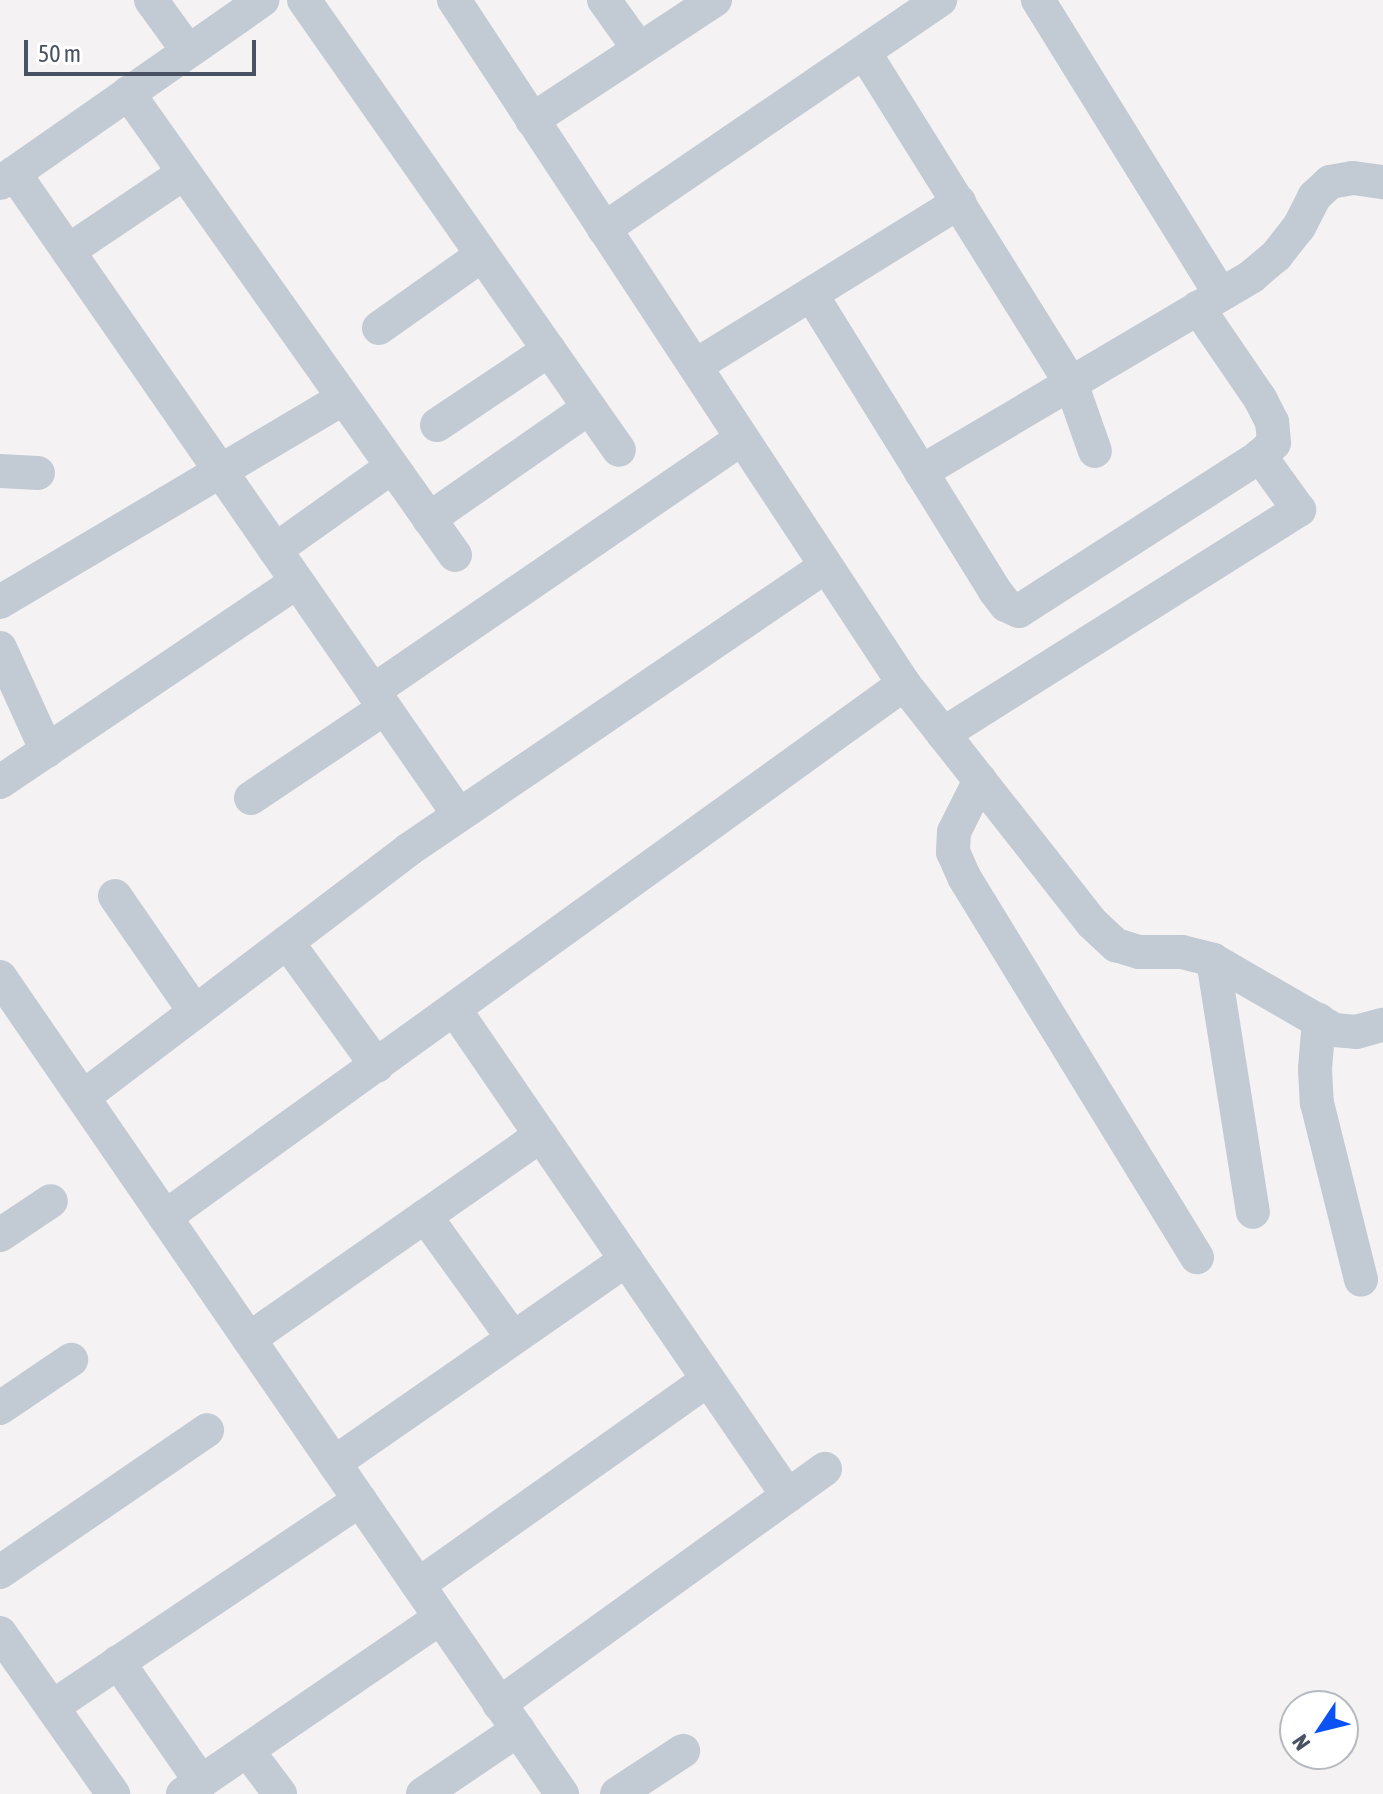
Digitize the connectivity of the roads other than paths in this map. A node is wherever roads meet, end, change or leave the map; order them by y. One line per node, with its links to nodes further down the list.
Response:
1 (151, 0): 10 (street)
2 (262, 0): 10 (street)
3 (304, 0): 20 (street)
4 (454, 0): 13 (street)
5 (604, 0): 9 (street)
6 (715, 0): 9 (street)
7 (940, 0): 11 (street)
8 (1038, 0): 22 (street)
9 (639, 49): 13 (street)
10 (188, 51): 12 (street)
11 (864, 52): 17 (street); 18 (street)
12 (128, 93): 14 (street); 15 (street)
13 (532, 120): 18 (street)
14 (184, 173): 19 (street); 27 (street)
15 (7, 178): 19 (street)
16 (1383, 182): 22 (street)
17 (959, 202): 21 (street); 26 (street)
18 (604, 229): 25 (street)
19 (68, 251): 36 (street)
20 (482, 255): 23 (street); 24 (street)
21 (811, 294): 25 (street); 37 (street)
22 (1209, 301): 26 (street); 33 (street)
23 (379, 328)
24 (549, 350): 28 (street); 29 (street)
25 (695, 366): 30 (street)
26 (1071, 383): 32 (street); 37 (street)
27 (343, 398): 34 (street); 36 (street)
28 (589, 408): 31 (street); 39 (street)
29 (437, 425)
30 (742, 438): 42 (street); 47 (street)
31 (619, 450)
32 (1095, 451)
33 (1260, 456): 37 (street); 48 (street)
34 (392, 467): 39 (street); 40 (street)
35 (0, 471): 38 (street)
36 (220, 471): 40 (street); 44 (street)
37 (921, 472)
38 (38, 473)
39 (429, 519): 41 (street)
40 (275, 550): 43 (street)
41 (455, 555)
42 (826, 566): 46 (street); 53 (street)
43 (297, 582): 47 (street); 49 (street)
44 (0, 602)
45 (0, 648): 49 (street)
46 (904, 684): 48 (street); 58 (street)
47 (379, 700): 52 (street); 53 (street)
48 (943, 734): 50 (street)
49 (47, 751): 51 (street)
50 (980, 780): 56 (street); 70 (street)
51 (0, 782)
52 (251, 798)
53 (459, 815): 55 (street)
54 (115, 896): 59 (street)
55 (287, 942): 59 (street); 62 (street)
56 (1213, 960): 60 (street); 66 (street)
57 (0, 977): 63 (street)
58 (455, 1010): 62 (street); 64 (street)
59 (195, 1012): 63 (street)
60 (1319, 1020): 61 (street); 72 (street)
61 (1383, 1025)
62 (377, 1066): 68 (street)
63 (83, 1097): 68 (street)
64 (541, 1135): 67 (street); 71 (street)
65 (51, 1201): 69 (street)
66 (1253, 1212)
67 (425, 1216): 73 (street); 74 (street)
68 (165, 1217): 74 (street)
69 (0, 1235)
70 (1197, 1257)
71 (626, 1260): 73 (street); 76 (street)
72 (1361, 1280)
73 (513, 1338): 79 (street)
74 (249, 1339): 79 (street)
75 (71, 1360): 77 (street)
76 (708, 1380): 81 (street); 84 (street)
77 (0, 1408)
78 (207, 1430): 83 (street)
79 (334, 1463): 82 (street)
80 (825, 1469): 81 (street)
81 (788, 1496): 89 (street)
82 (360, 1500): 84 (street); 87 (street)
83 (0, 1572)
84 (418, 1585): 85 (street)
85 (440, 1618): 89 (street); 90 (street)
86 (0, 1633): 88 (street)
87 (118, 1662): 88 (street); 92 (street)
88 (52, 1707): 93 (street)
89 (508, 1717): 95 (street); 96 (street)
90 (247, 1750): 92 (street); 94 (street)
91 (683, 1751): 97 (street)
92 (192, 1788)
93 (113, 1794)
94 (280, 1794)
95 (423, 1794)
96 (562, 1794)
97 (617, 1794)

